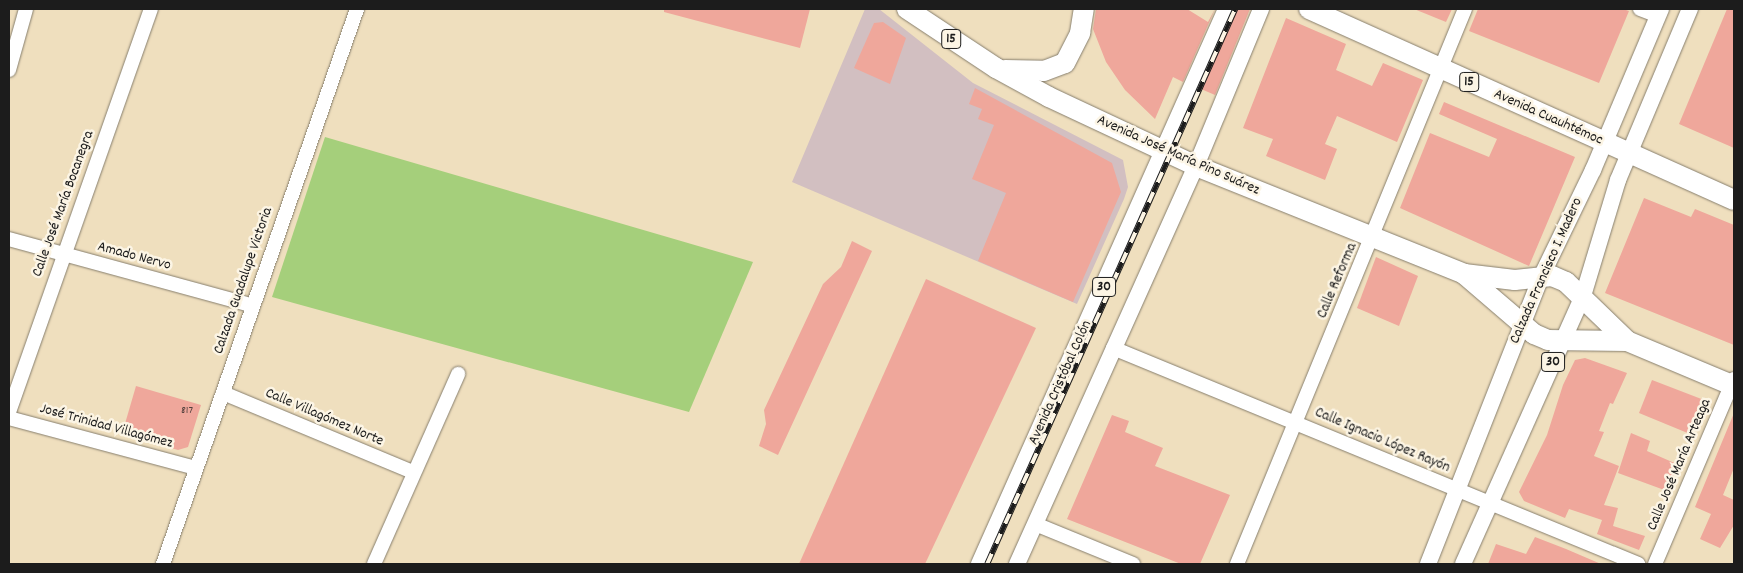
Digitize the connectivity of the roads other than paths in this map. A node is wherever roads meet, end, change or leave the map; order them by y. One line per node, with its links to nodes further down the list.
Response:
1 (26, 9): 15 (street)
2 (151, 9): 23 (street, Calle José María Bocanegra)
3 (357, 9): 27 (street, Calzada Guadalupe Victoria)
4 (907, 9): 13 (highway, Avenida José María Pino Suárez / 15)
5 (1084, 9): 13 (highway)
6 (1226, 9): 17 (main road, Avenida Cristóbal Colón / 30)
7 (1261, 9): 19 (main road, 30)
8 (1309, 9): 14 (highway, Avenida Cuauhtémoc / 15)
9 (1465, 9): 14 (street, Calle Reforma)
10 (1640, 9): 12 (street)
11 (1690, 9): 18 (main road, Calzada Francisco I. Madero / 30)
12 (1660, 12): 16 (main road, Calzada Francisco I. Madero)
13 (996, 68): 17 (highway, Avenida José María Pino Suárez / 15)
14 (1440, 69): 16 (highway, Avenida Cuauhtémoc / 15); 21 (street, Calle Reforma)
15 (9, 70)
16 (1604, 143): 18 (highway, Avenida Cuauhtémoc / 15); 25 (main road, Calzada Francisco I. Madero)
17 (1164, 152): 19 (highway, Avenida José María Pino Suárez / 15); 45 (main road, Avenida Cristóbal Colón / 30)
18 (1629, 154): 20 (highway, Avenida Cuauhtémoc / 15); 26 (main road, Calzada Francisco I. Madero / 30)
19 (1196, 166): 21 (highway, Avenida José María Pino Suárez / 15); 31 (main road, 30)
20 (1734, 200)
21 (1373, 238): 24 (highway, Avenida José María Pino Suárez / 15); 37 (street, Calle Reforma)
22 (9, 239): 23 (street, Amado Nervo)
23 (63, 255): 27 (street, Amado Nervo); 35 (street, Calle José María Bocanegra)
24 (1464, 274): 25 (highway, Avenida José María Pino Suárez / 15); 28 (highway, Avenida José María Pino Suárez / 15)
25 (1541, 277): 26 (highway, Avenida José María Pino Suárez / 15); 28 (main road, Calzada Francisco I. Madero)
26 (1582, 296): 29 (main road, Calzada Francisco I. Madero / 30); 30 (highway, Avenida José María Pino Suárez / 15)
27 (251, 304): 34 (street, Calzada Guadalupe Victoria)
28 (1521, 325): 29 (highway, Avenida José María Pino Suárez / 15); 40 (main road, Calzada Francisco I. Madero)
29 (1564, 340): 30 (highway, Avenida José María Pino Suárez / 15); 41 (main road, Calzada Francisco I. Madero / 30)
30 (1627, 341): 33 (highway, Avenida José María Pino Suárez / 15)
31 (1113, 348): 37 (street, Calle Ignacio López Rayón); 42 (main road, 30)
32 (458, 374): 39 (street)
33 (1733, 384): 52 (street, Calle José María Arteaga)
34 (223, 393): 38 (street, Calzada Guadalupe Victoria); 39 (street, Calle Villagómez Norte)
35 (9, 412)
36 (9, 418): 38 (street, José Trinidad Villagómez)
37 (1296, 423): 40 (street, Calle Ignacio López Rayón); 48 (street, Calle Reforma)
38 (195, 468): 43 (street, Calzada Guadalupe Victoria)
39 (413, 472): 44 (street)
40 (1459, 491): 41 (street, Calle Ignacio López Rayón); 49 (main road, Calzada Francisco I. Madero)
41 (1489, 503): 50 (main road, Calzada Francisco I. Madero / 30); 51 (street, Calle Ignacio López Rayón)
42 (1035, 524): 46 (main road, 30); 47 (street)
43 (163, 564)
44 (374, 564)
45 (979, 564)
46 (1016, 564)
47 (1133, 564)
48 (1237, 564)
49 (1428, 564)
50 (1462, 564)
51 (1638, 564)
52 (1655, 564)

